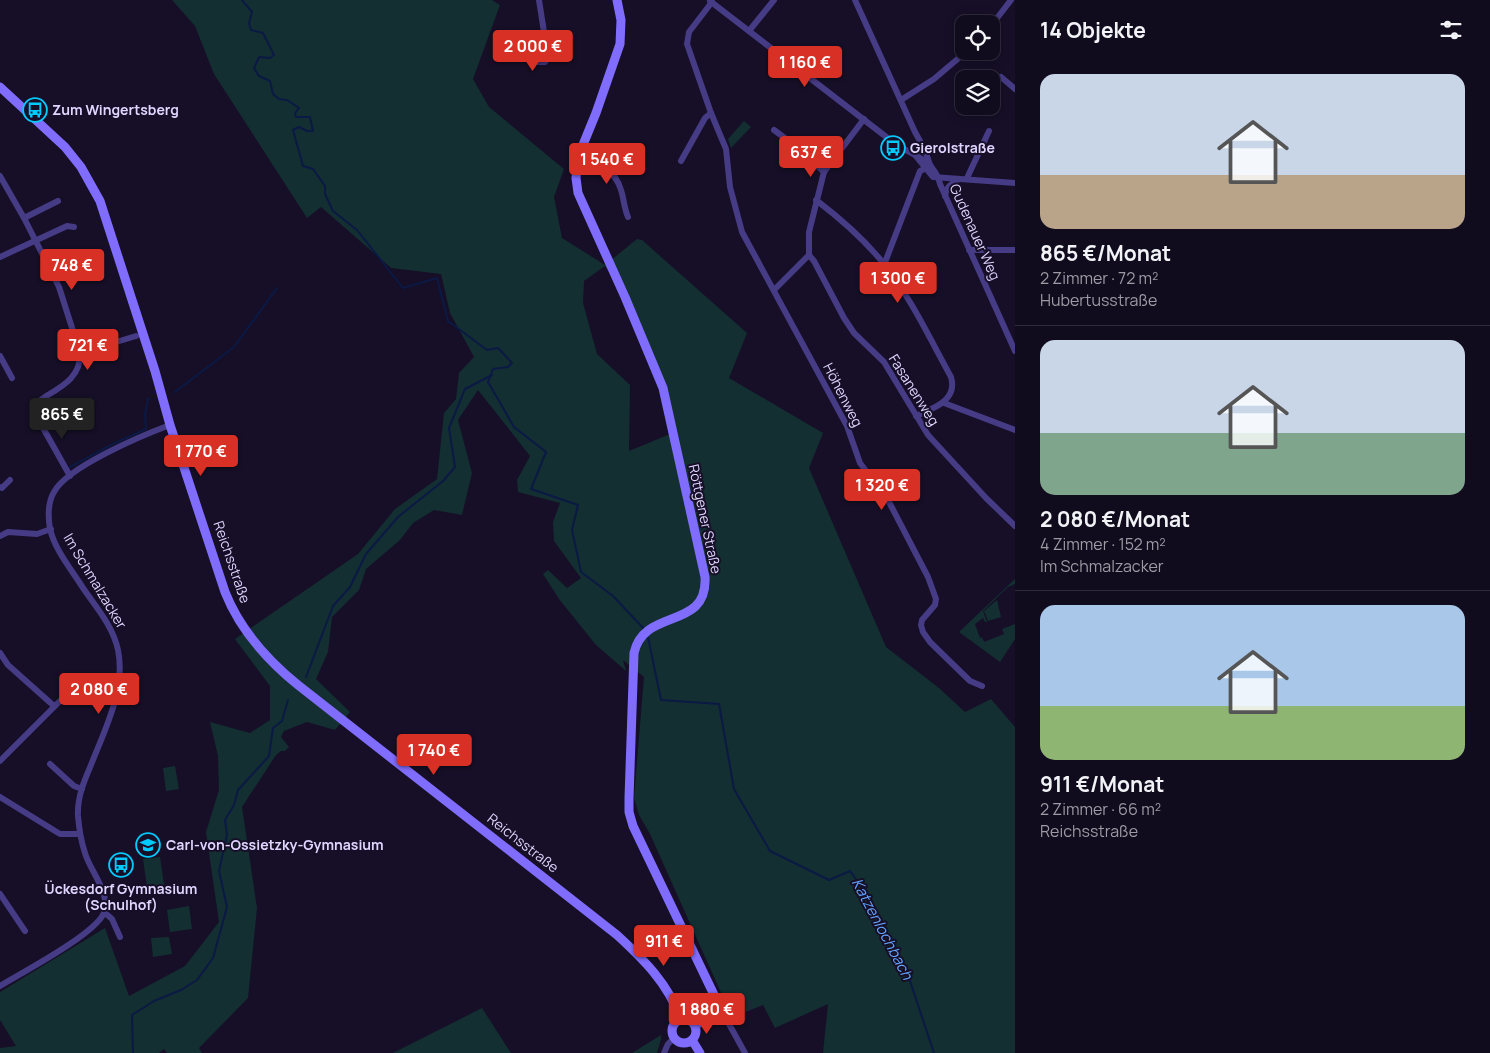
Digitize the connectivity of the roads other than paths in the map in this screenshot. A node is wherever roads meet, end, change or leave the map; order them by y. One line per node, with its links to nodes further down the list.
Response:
1 (539, 0): 9 (street)
2 (617, 0): 21 (main road, Röttgener Straße)
3 (774, 0): 8 (street)
4 (855, 0): 14 (street)
5 (1011, 0): 7 (street)
6 (710, 1): 8 (street, Gudenauer Weg); 15 (street, Höhenweg)
7 (999, 15)
8 (749, 31): 16 (street, Gudenauer Weg)
9 (546, 51)
10 (956, 60): 14 (street)
11 (1001, 77): 13 (street)
12 (0, 87): 49 (main road, Reichsstraße)
13 (1015, 89)
14 (901, 100): 19 (street)
15 (711, 113): 22 (street); 41 (street, Höhenweg)
16 (864, 119): 20 (street, Gudenauer Weg); 24 (street)
17 (774, 130): 24 (street)
18 (989, 131): 27 (street)
19 (918, 141): 20 (street); 23 (street)
20 (915, 155): 23 (street, Gudenauer Weg)
21 (578, 157): 32 (street); 71 (main road, Röttgener Straße)
22 (681, 161)
23 (928, 168): 26 (street, Gudenauer Weg); 40 (street)
24 (824, 172): 30 (street)
25 (0, 176): 33 (street)
26 (938, 178): 27 (street); 29 (street, Gudenauer Weg)
27 (963, 178): 28 (street); 29 (street)
28 (1015, 182)
29 (945, 196): 36 (street, Gudenauer Weg)
30 (816, 200): 38 (street); 40 (street)
31 (58, 201): 33 (street)
32 (628, 216)
33 (24, 218): 35 (street)
34 (74, 227): 35 (street)
35 (35, 241): 39 (street); 44 (street)
36 (970, 250): 37 (street); 43 (street, Gudenauer Weg)
37 (1015, 250)
38 (809, 255): 41 (street); 48 (street, Fasanenweg)
39 (0, 257)
40 (884, 265): 47 (street)
41 (774, 290): 59 (street, Höhenweg)
42 (136, 336): 44 (street)
43 (1015, 351)
44 (80, 353): 51 (street)
45 (0, 356): 46 (street)
46 (12, 378)
47 (944, 403): 48 (street); 50 (street)
48 (916, 416): 54 (street, Fasanenweg)
49 (170, 425): 51 (street); 72 (main road, Reichsstraße)
50 (1015, 430)
51 (70, 476): 55 (street)
52 (10, 480): 53 (street)
53 (0, 487)
54 (1015, 526)
55 (50, 529): 56 (street); 63 (street, Im Schmalzacker)
56 (0, 536)
57 (0, 653): 60 (street)
58 (76, 680): 60 (street)
59 (982, 686)
60 (54, 706): 61 (street)
61 (0, 761)
62 (50, 764): 63 (street)
63 (82, 789): 65 (street, Im Schmalzacker)
64 (0, 797): 65 (street)
65 (80, 834): 67 (street, Im Schmalzacker)
66 (0, 894): 68 (street)
67 (104, 912): 69 (street, Im Schmalzacker); 70 (street)
68 (25, 931)
69 (120, 937)
70 (0, 986)
71 (715, 1013): 73 (main road); 78 (street)
72 (680, 1019): 73 (main road); 74 (main road)
73 (695, 1025): 75 (main road)
74 (674, 1038): 75 (main road); 76 (street)
75 (692, 1040): 77 (main road)
76 (664, 1053)
77 (700, 1053)
78 (745, 1053)

